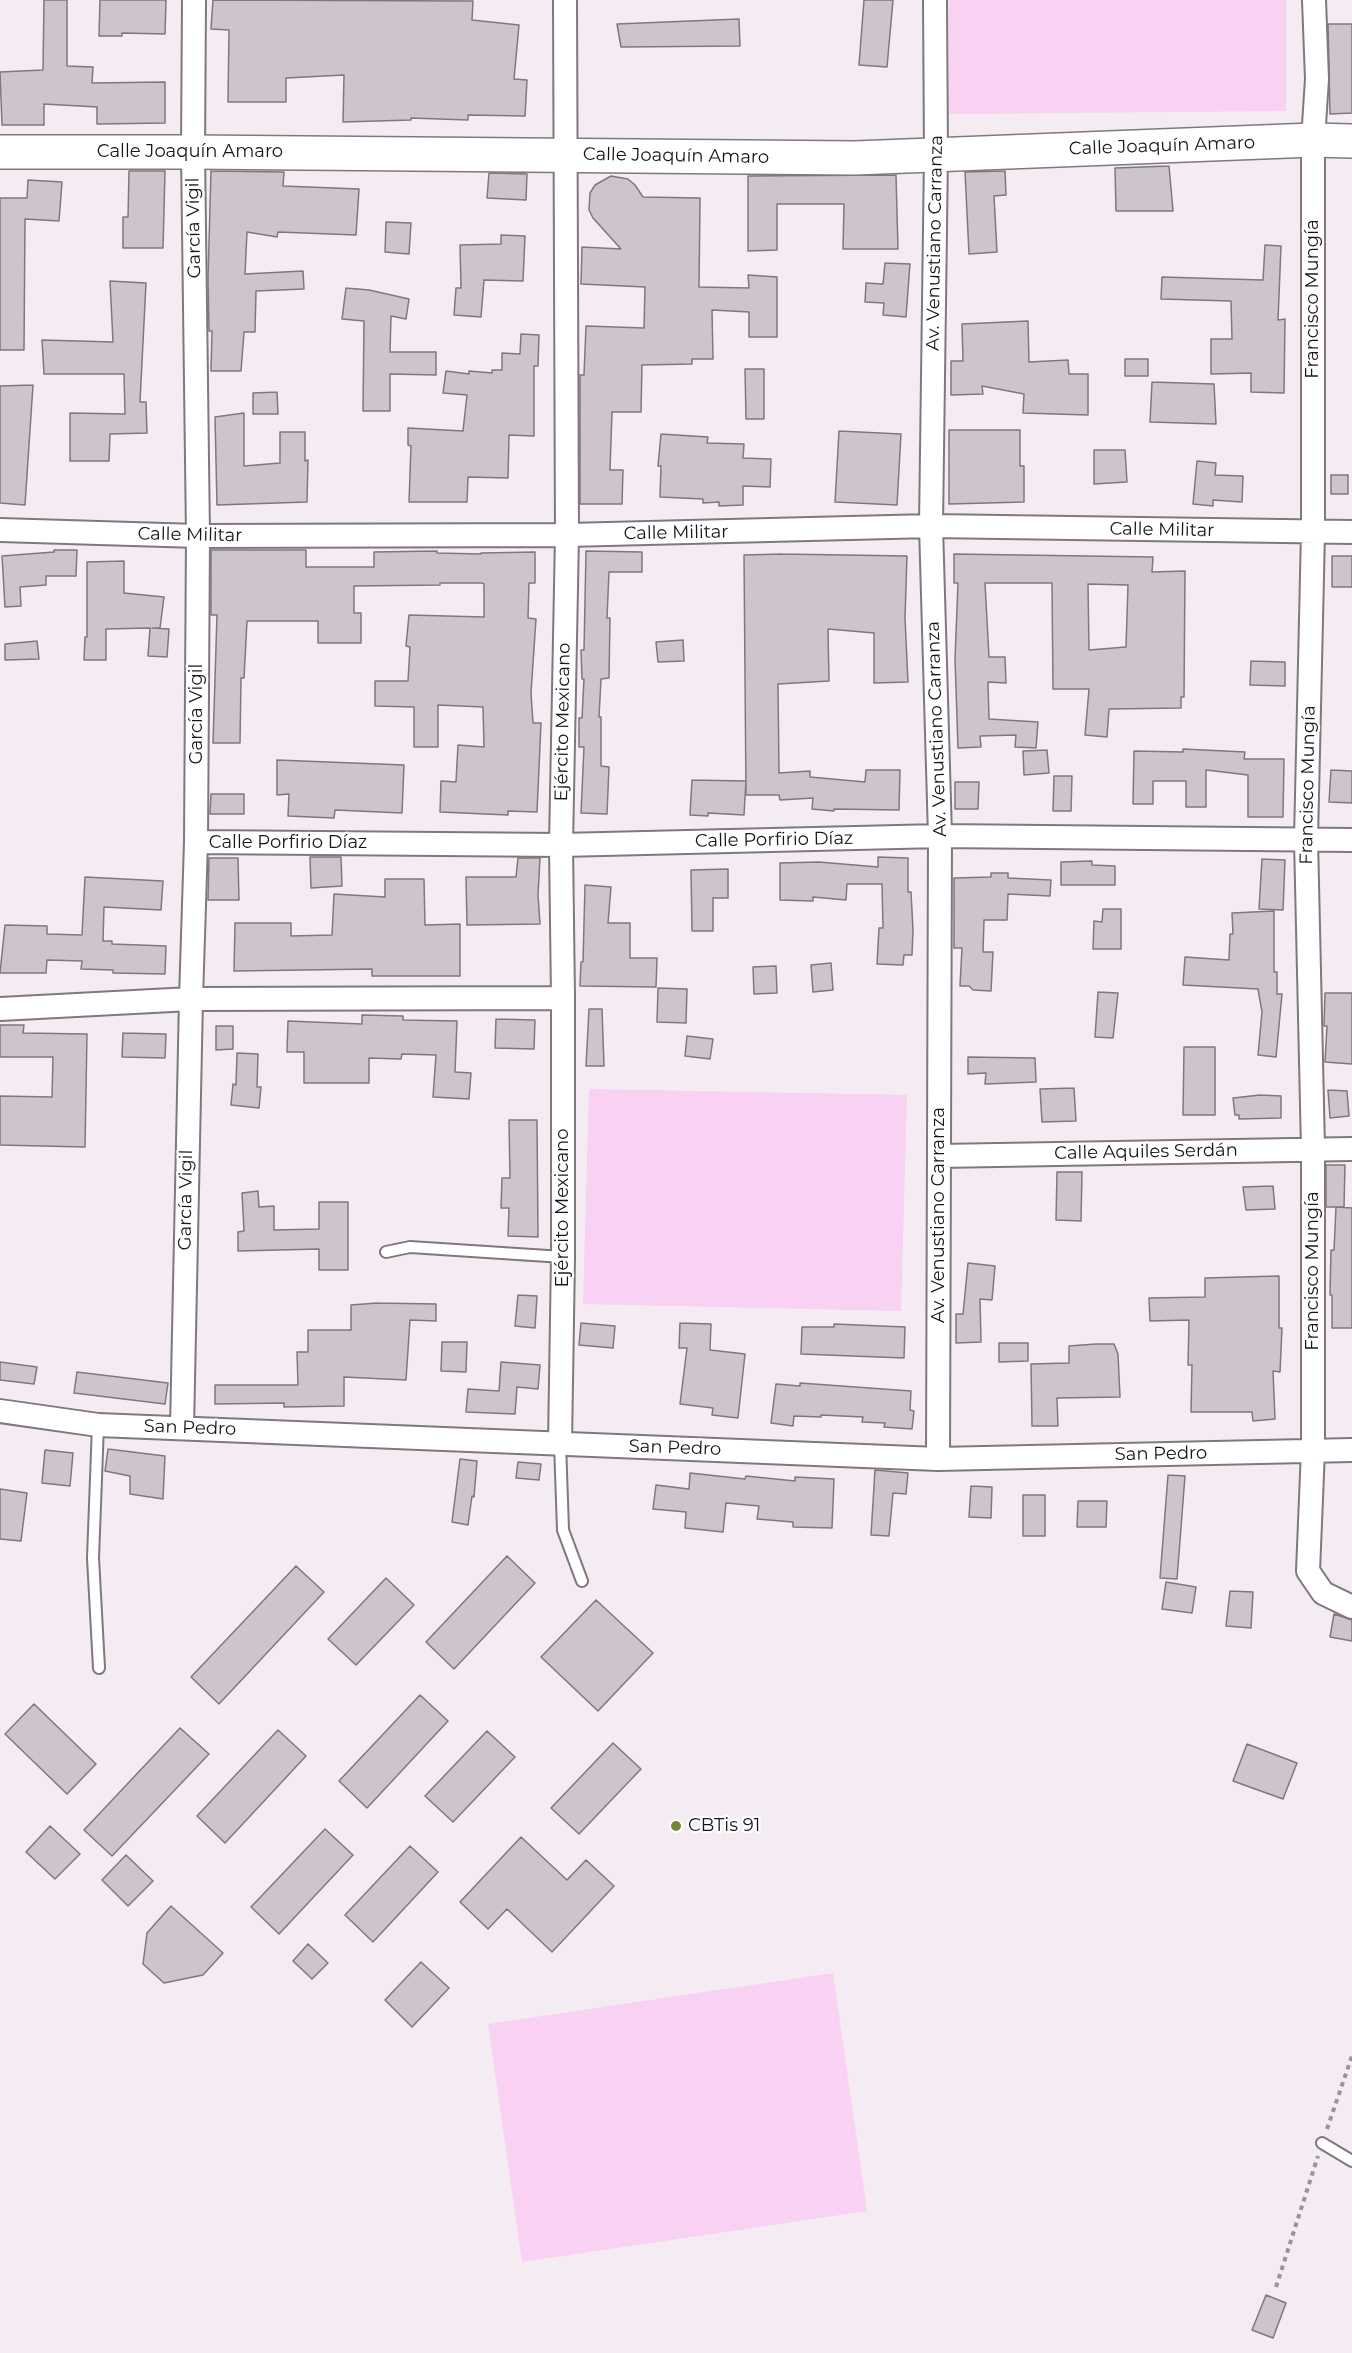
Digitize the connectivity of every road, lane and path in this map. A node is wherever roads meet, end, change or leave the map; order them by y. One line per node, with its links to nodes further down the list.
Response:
1 (194, 0): 8 (street, García Vigil)
2 (565, 0): 10 (street, Ejército Mexicano)
3 (935, 0): 9 (street, Av. Venustiano Carranza)
4 (1314, 0): 5 (street, Francisco Mungía)
5 (1313, 140): 6 (main road, Calle Joaquín Amaro); 9 (main road, Calle Joaquín Amaro); 13 (street, Francisco Mungía)
6 (1352, 141)
7 (0, 152): 8 (main road, Calle Joaquín Amaro)
8 (192, 152): 10 (main road, Calle Joaquín Amaro); 16 (street, García Vigil)
9 (936, 154): 10 (main road, Calle Joaquín Amaro); 11 (street, Av. Venustiano Carranza)
10 (564, 155): 15 (street, Ejército Mexicano)
11 (931, 526): 13 (street, Calle Militar); 15 (street, Calle Militar); 17 (street, Av. Venustiano Carranza)
12 (0, 530): 16 (street, Calle Militar)
13 (1313, 532): 14 (street, Calle Militar); 18 (street, Francisco Mungía)
14 (1352, 532)
15 (567, 535): 16 (street, Calle Militar); 21 (street, Ejército Mexicano)
16 (198, 536): 20 (street, García Vigil)
17 (940, 836): 18 (street, Calle Porfirio Díaz); 21 (street, Calle Porfirio Díaz); 27 (street, Av. Venustiano Carranza)
18 (1306, 838): 19 (street, Calle Porfirio Díaz); 25 (street, Francisco Mungía)
19 (1352, 840)
20 (196, 842): 21 (street, Calle Porfirio Díaz); 23 (street, García Vigil)
21 (561, 845): 22 (street, Ejército Mexicano)
22 (563, 998): 23 (street); 29 (street, Ejército Mexicano)
23 (191, 999): 24 (street); 32 (street, García Vigil)
24 (0, 1009)
25 (1313, 1149): 26 (street, Calle Aquiles Serdán); 27 (street, Calle Aquiles Serdán); 34 (street, Francisco Mungía)
26 (1352, 1149)
27 (939, 1156): 36 (street, Av. Venustiano Carranza)
28 (386, 1252): 29 (lane)
29 (563, 1257): 33 (street, Ejército Mexicano)
30 (0, 1411): 31 (street, San Pedro)
31 (98, 1425): 32 (street, San Pedro); 39 (lane)
32 (182, 1428): 33 (street, San Pedro)
33 (560, 1443): 36 (street, San Pedro); 37 (lane)
34 (1313, 1450): 35 (street, San Pedro); 36 (street, San Pedro); 38 (street, Francisco Mungía)
35 (1352, 1450)
36 (938, 1459)
37 (582, 1581)
38 (1352, 1606)
39 (99, 1668)
40 (1352, 2056): 41 (path)
41 (1322, 2143): 42 (lane); 43 (path)
42 (1352, 2161)
43 (1276, 2287)

